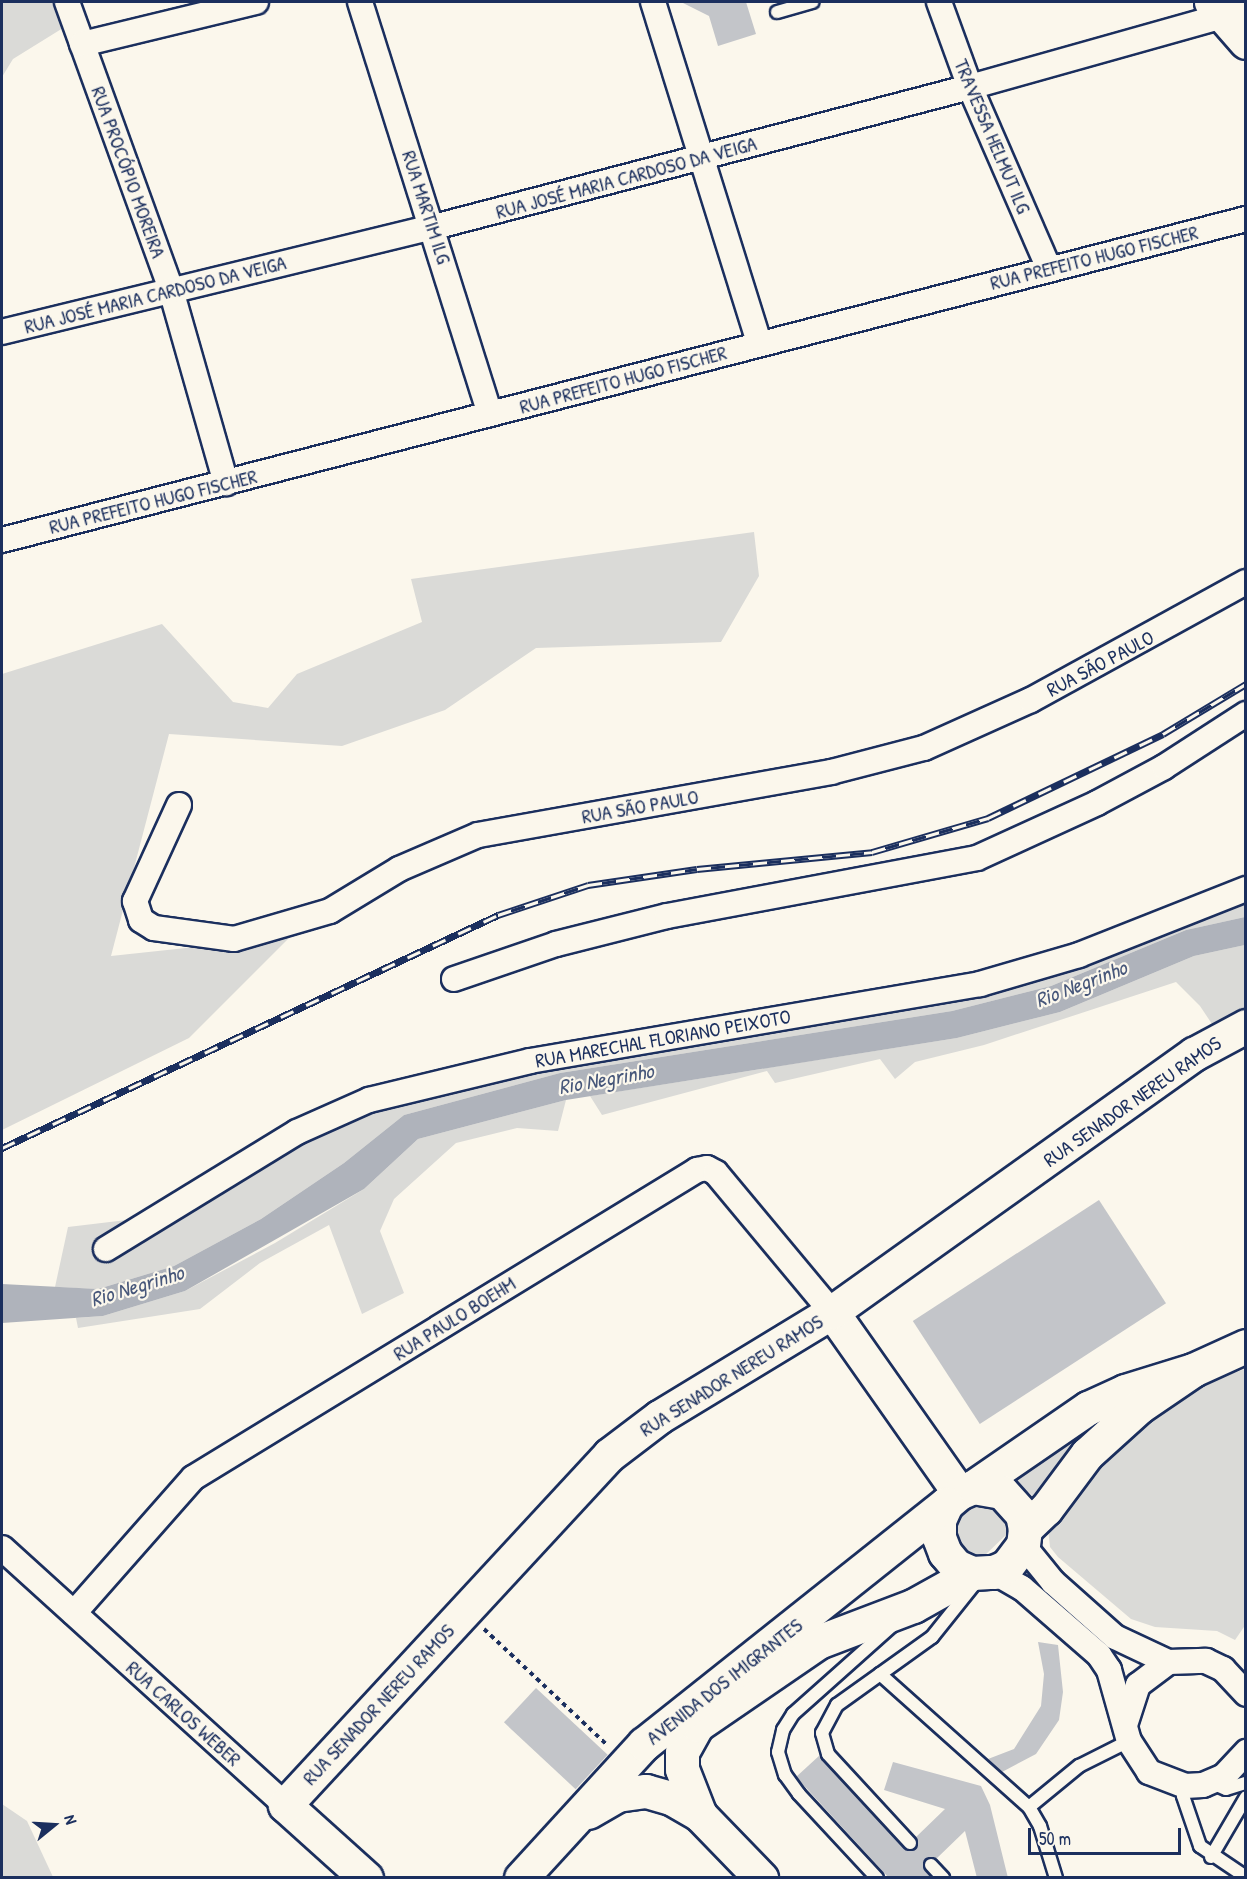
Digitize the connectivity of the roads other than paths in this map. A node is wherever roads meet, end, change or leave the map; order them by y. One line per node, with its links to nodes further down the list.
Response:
1 (67, 2): 10 (street, RUA PROCÓPIO MOREIRA)
2 (256, 2): 10 (street)
3 (360, 2): 14 (street, RUA MARTIM ILG)
4 (653, 2): 12 (street)
5 (813, 2): 8 (lane)
6 (939, 2): 11 (street, TRAVESSA HELMUT ILG)
7 (1226, 6): 9 (main road); 11 (street, RUA JOSÉ MARIA CARDOSO DA VEIGA)
8 (777, 12)
9 (1245, 42)
10 (82, 44): 16 (street, RUA PROCÓPIO MOREIRA)
11 (970, 87): 12 (street, RUA JOSÉ MARIA CARDOSO DA VEIGA); 15 (street, TRAVESSA HELMUT ILG)
12 (703, 157): 14 (street, RUA JOSÉ MARIA CARDOSO DA VEIGA); 18 (street)
13 (1245, 219): 15 (street, RUA PREFEITO HUGO FISCHER)
14 (434, 227): 16 (street, RUA JOSÉ MARIA CARDOSO DA VEIGA); 19 (street, RUA MARTIM ILG)
15 (1049, 269): 18 (street, RUA PREFEITO HUGO FISCHER)
16 (171, 290): 17 (street, RUA JOSÉ MARIA CARDOSO DA VEIGA); 20 (street, RUA PROCÓPIO MOREIRA)
17 (2, 332)
18 (759, 343): 19 (street, RUA PREFEITO HUGO FISCHER)
19 (490, 414): 20 (street, RUA PREFEITO HUGO FISCHER)
20 (225, 483): 21 (street, RUA PREFEITO HUGO FISCHER)
21 (2, 540)
22 (1245, 582): 24 (street, RUA SÃO PAULO)
23 (1245, 714): 26 (street)
24 (179, 805)
25 (1245, 889): 28 (street, RUA MARECHAL FLORIANO PEIXOTO)
26 (454, 979)
27 (1245, 1026): 29 (main road, RUA SENADOR NEREU RAMOS)
28 (106, 1249)
29 (832, 1312): 32 (main road); 37 (street, RUA PAULO BOEHM); 47 (main road, RUA SENADOR NEREU RAMOS)
30 (1245, 1346): 31 (main road, AVENIDA DOS IMIGRANTES)
31 (1193, 1371): 32 (main road, AVENIDA DOS IMIGRANTES); 33 (main road, AVENIDA DOS IMIGRANTES)
32 (960, 1495): 33 (main road); 35 (main road); 50 (main road, AVENIDA DOS IMIGRANTES)
33 (1024, 1537): 35 (main road, AVENIDA DOS IMIGRANTES); 38 (street)
34 (2, 1548): 37 (street, RUA CARLOS WEBER)
35 (983, 1573): 36 (main road, AVENIDA DOS IMIGRANTES); 39 (lane); 41 (street)
36 (913, 1606): 49 (main road, AVENIDA DOS IMIGRANTES); 58 (lane)
37 (74, 1613): 47 (street, RUA CARLOS WEBER)
38 (1168, 1662): 40 (street); 41 (street)
39 (880, 1674): 48 (lane); 51 (lane)
40 (1243, 1685)
41 (1127, 1731): 45 (street); 48 (lane)
42 (1245, 1752): 43 (street)
43 (1211, 1782): 44 (lane); 45 (street)
44 (1245, 1783)
45 (1185, 1786): 52 (lane)
46 (1245, 1797): 52 (lane)
47 (285, 1804): 55 (main road, RUA CARLOS WEBER)
48 (1029, 1807): 60 (lane)
49 (700, 1815): 50 (main road); 57 (main road)
50 (576, 1819): 56 (main road, AVENIDA DOS IMIGRANTES)
51 (910, 1842)
52 (1211, 1857): 54 (lane)
53 (931, 1865): 59 (lane)
54 (1245, 1877)
55 (366, 1878)
56 (520, 1878)
57 (761, 1878)
58 (877, 1878)
59 (943, 1878)
60 (1056, 1878)

